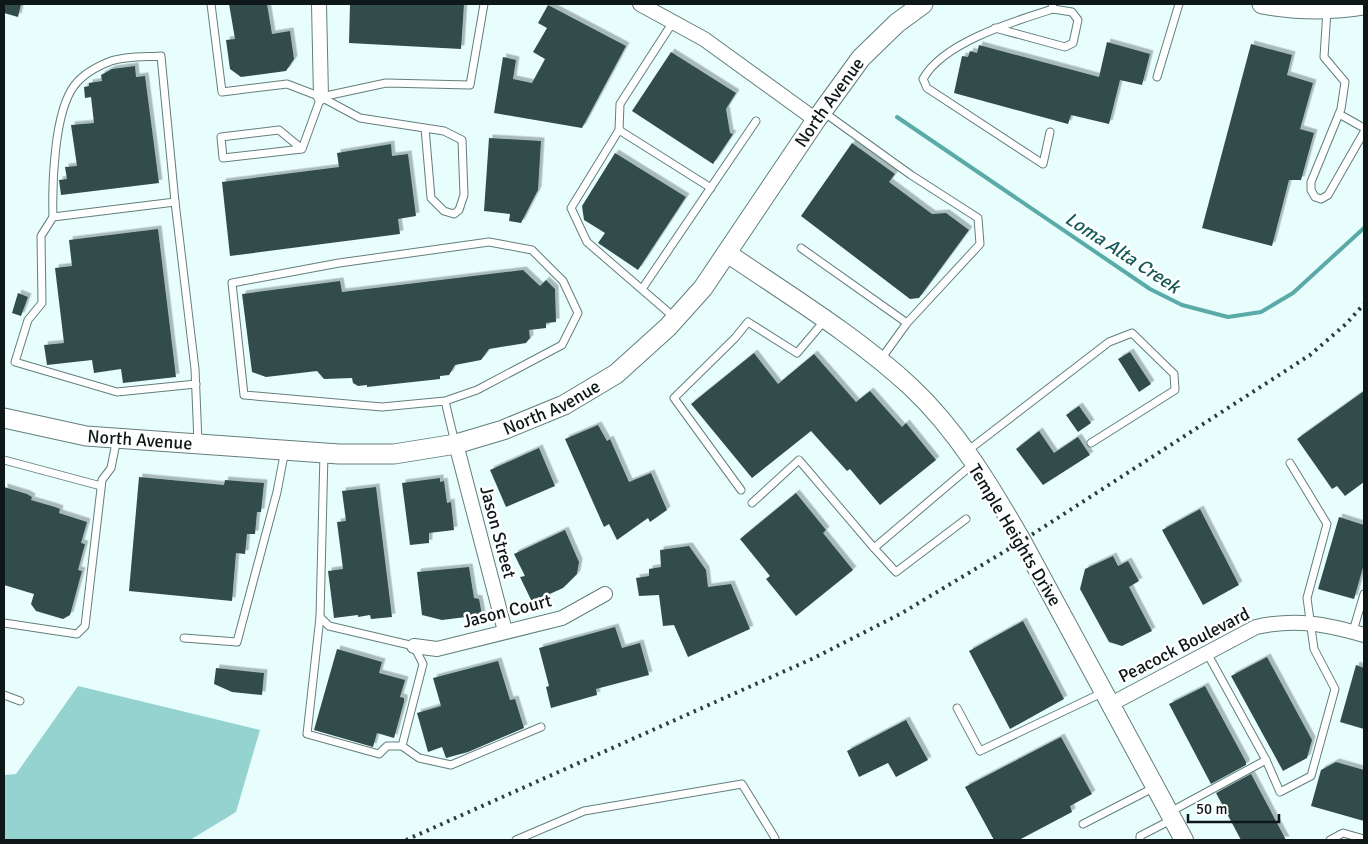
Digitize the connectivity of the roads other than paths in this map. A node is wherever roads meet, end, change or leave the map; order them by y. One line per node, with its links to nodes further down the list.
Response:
1 (211, 4): 14 (lane)
2 (319, 4): 14 (street)
3 (484, 4): 14 (lane)
4 (640, 4): 11 (street)
5 (923, 4): 16 (main road, North Avenue)
6 (1179, 4): 13 (lane)
7 (1262, 4): 10 (main road)
8 (1364, 5): 10 (main road)
9 (1053, 6): 12 (lane); 12 (lane)
10 (1327, 10): 15 (lane)
11 (673, 22): 16 (street); 20 (lane)
12 (994, 28): 21 (lane)
13 (1157, 77)
14 (321, 97): 18 (lane); 23 (lane)
15 (1339, 114): 19 (lane); 22 (lane)
16 (819, 115): 28 (main road, North Avenue); 32 (lane)
17 (756, 122): 24 (lane)
18 (425, 128): 18 (lane)
19 (1364, 128)
20 (619, 130): 24 (lane); 29 (lane)
21 (1050, 132)
22 (1364, 132)
23 (302, 149): 23 (lane)
24 (711, 188): 29 (lane)
25 (175, 202): 26 (lane); 26 (lane); 34 (lane)
26 (53, 217): 34 (lane)
27 (801, 248): 32 (lane)
28 (727, 253): 30 (main road, North Avenue); 31 (street, Temple Heights Drive)
29 (642, 289): 30 (lane)
30 (676, 319): 40 (main road, North Avenue)
31 (825, 320): 33 (street, Temple Heights Drive); 47 (lane)
32 (907, 323): 33 (lane)
33 (879, 360): 43 (street, Temple Heights Drive)
34 (196, 384): 39 (lane)
35 (445, 401): 35 (lane); 40 (lane)
36 (4, 418): 37 (main road, North Avenue)
37 (117, 438): 39 (main road, North Avenue); 46 (lane)
38 (1091, 443): 43 (lane)
39 (198, 444): 41 (main road, North Avenue)
40 (456, 444): 42 (main road, North Avenue); 56 (street, Jason Street)
41 (285, 450): 42 (main road, North Avenue); 58 (lane)
42 (324, 453): 53 (lane)
43 (969, 458): 50 (lane); 62 (street, Temple Heights Drive)
44 (4, 460): 46 (lane)
45 (1290, 463): 55 (lane)
46 (101, 486): 54 (lane)
47 (741, 490)
48 (752, 503): 50 (lane)
49 (966, 519): 50 (lane)
50 (874, 548)
51 (605, 594): 56 (street, Jason Court)
52 (1364, 594): 57 (lane)
53 (320, 617): 59 (lane); 66 (lane)
54 (4, 623)
55 (1311, 623): 57 (street, Peacock Boulevard); 60 (street, Peacock Boulevard); 67 (lane)
56 (505, 631): 59 (street, Jason Court)
57 (1359, 633)
58 (184, 638)
59 (414, 646): 66 (lane)
60 (1207, 653): 62 (street, Peacock Boulevard); 67 (lane)
61 (4, 695): 63 (lane)
62 (1107, 698): 64 (lane); 68 (street, Temple Heights Drive)
63 (20, 701)
64 (957, 708)
65 (541, 727): 66 (lane)
66 (402, 746)
67 (1266, 760): 69 (lane)
68 (1155, 786): 69 (street, Temple Heights Drive); 70 (lane)
69 (1171, 815): 71 (lane); 76 (street, Temple Heights Drive)
70 (1083, 824)
71 (1140, 838): 75 (lane)
72 (1364, 839): 77 (lane)
73 (516, 840): 74 (lane)
74 (775, 840)
75 (1132, 840)
76 (1184, 840)
77 (1330, 840)

